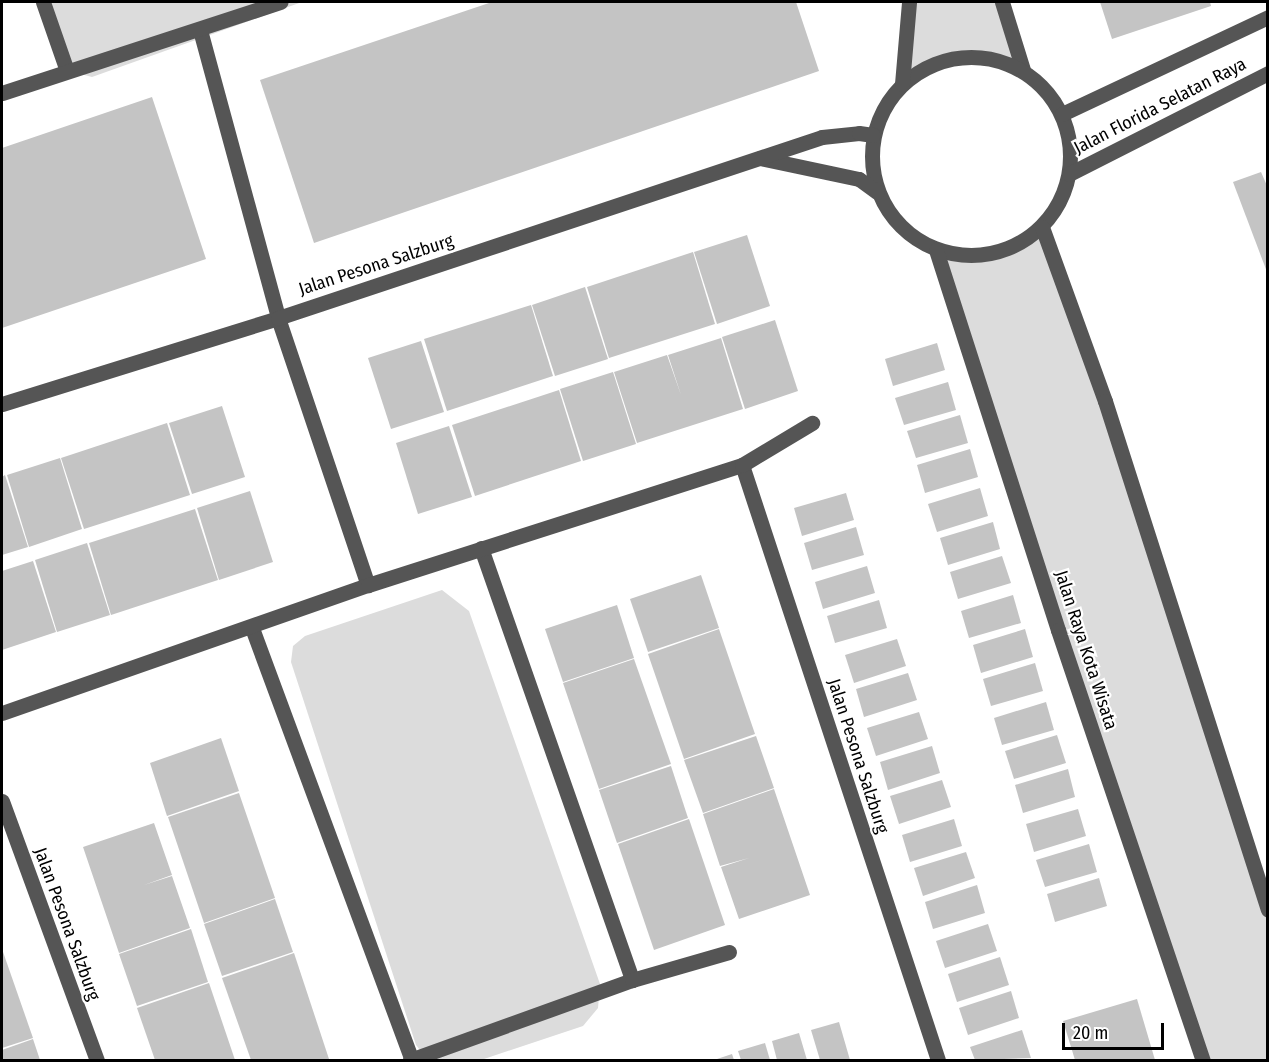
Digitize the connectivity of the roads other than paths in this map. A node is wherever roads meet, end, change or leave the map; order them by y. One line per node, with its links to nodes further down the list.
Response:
1 (44, 2): 8 (street)
2 (280, 2): 6 (street)
3 (909, 2): 10 (street)
4 (1002, 2): 7 (street)
5 (1268, 17): 12 (street, Jalan Florida Selatan Raya)
6 (200, 30): 8 (street); 19 (street)
7 (1023, 70): 10 (street); 12 (street)
8 (67, 71): 11 (street)
9 (1268, 73): 15 (street, Jalan Florida Selatan Raya)
10 (902, 84): 13 (street)
11 (2, 93)
12 (1062, 114): 15 (street)
13 (873, 135): 14 (street, Jalan Pesona Salzburg); 16 (street)
14 (760, 158): 16 (street); 19 (street, Jalan Pesona Salzburg)
15 (1069, 174): 17 (street)
16 (877, 192): 18 (street)
17 (1042, 227): 18 (street); 28 (street)
18 (936, 250): 34 (street, Jalan Raya Kota Wisata)
19 (278, 318): 20 (street, Jalan Pesona Salzburg); 24 (street)
20 (2, 404)
21 (812, 423): 22 (street)
22 (742, 465): 23 (street); 33 (street, Jalan Pesona Salzburg)
23 (481, 549): 24 (street); 30 (street)
24 (368, 585): 25 (street)
25 (252, 628): 26 (street); 32 (street)
26 (2, 713)
27 (2, 801): 31 (street, Jalan Pesona Salzburg)
28 (1268, 910)
29 (729, 952): 30 (street)
30 (632, 980): 32 (street)
31 (97, 1060)
32 (411, 1060)
33 (938, 1060)
34 (1203, 1060)

